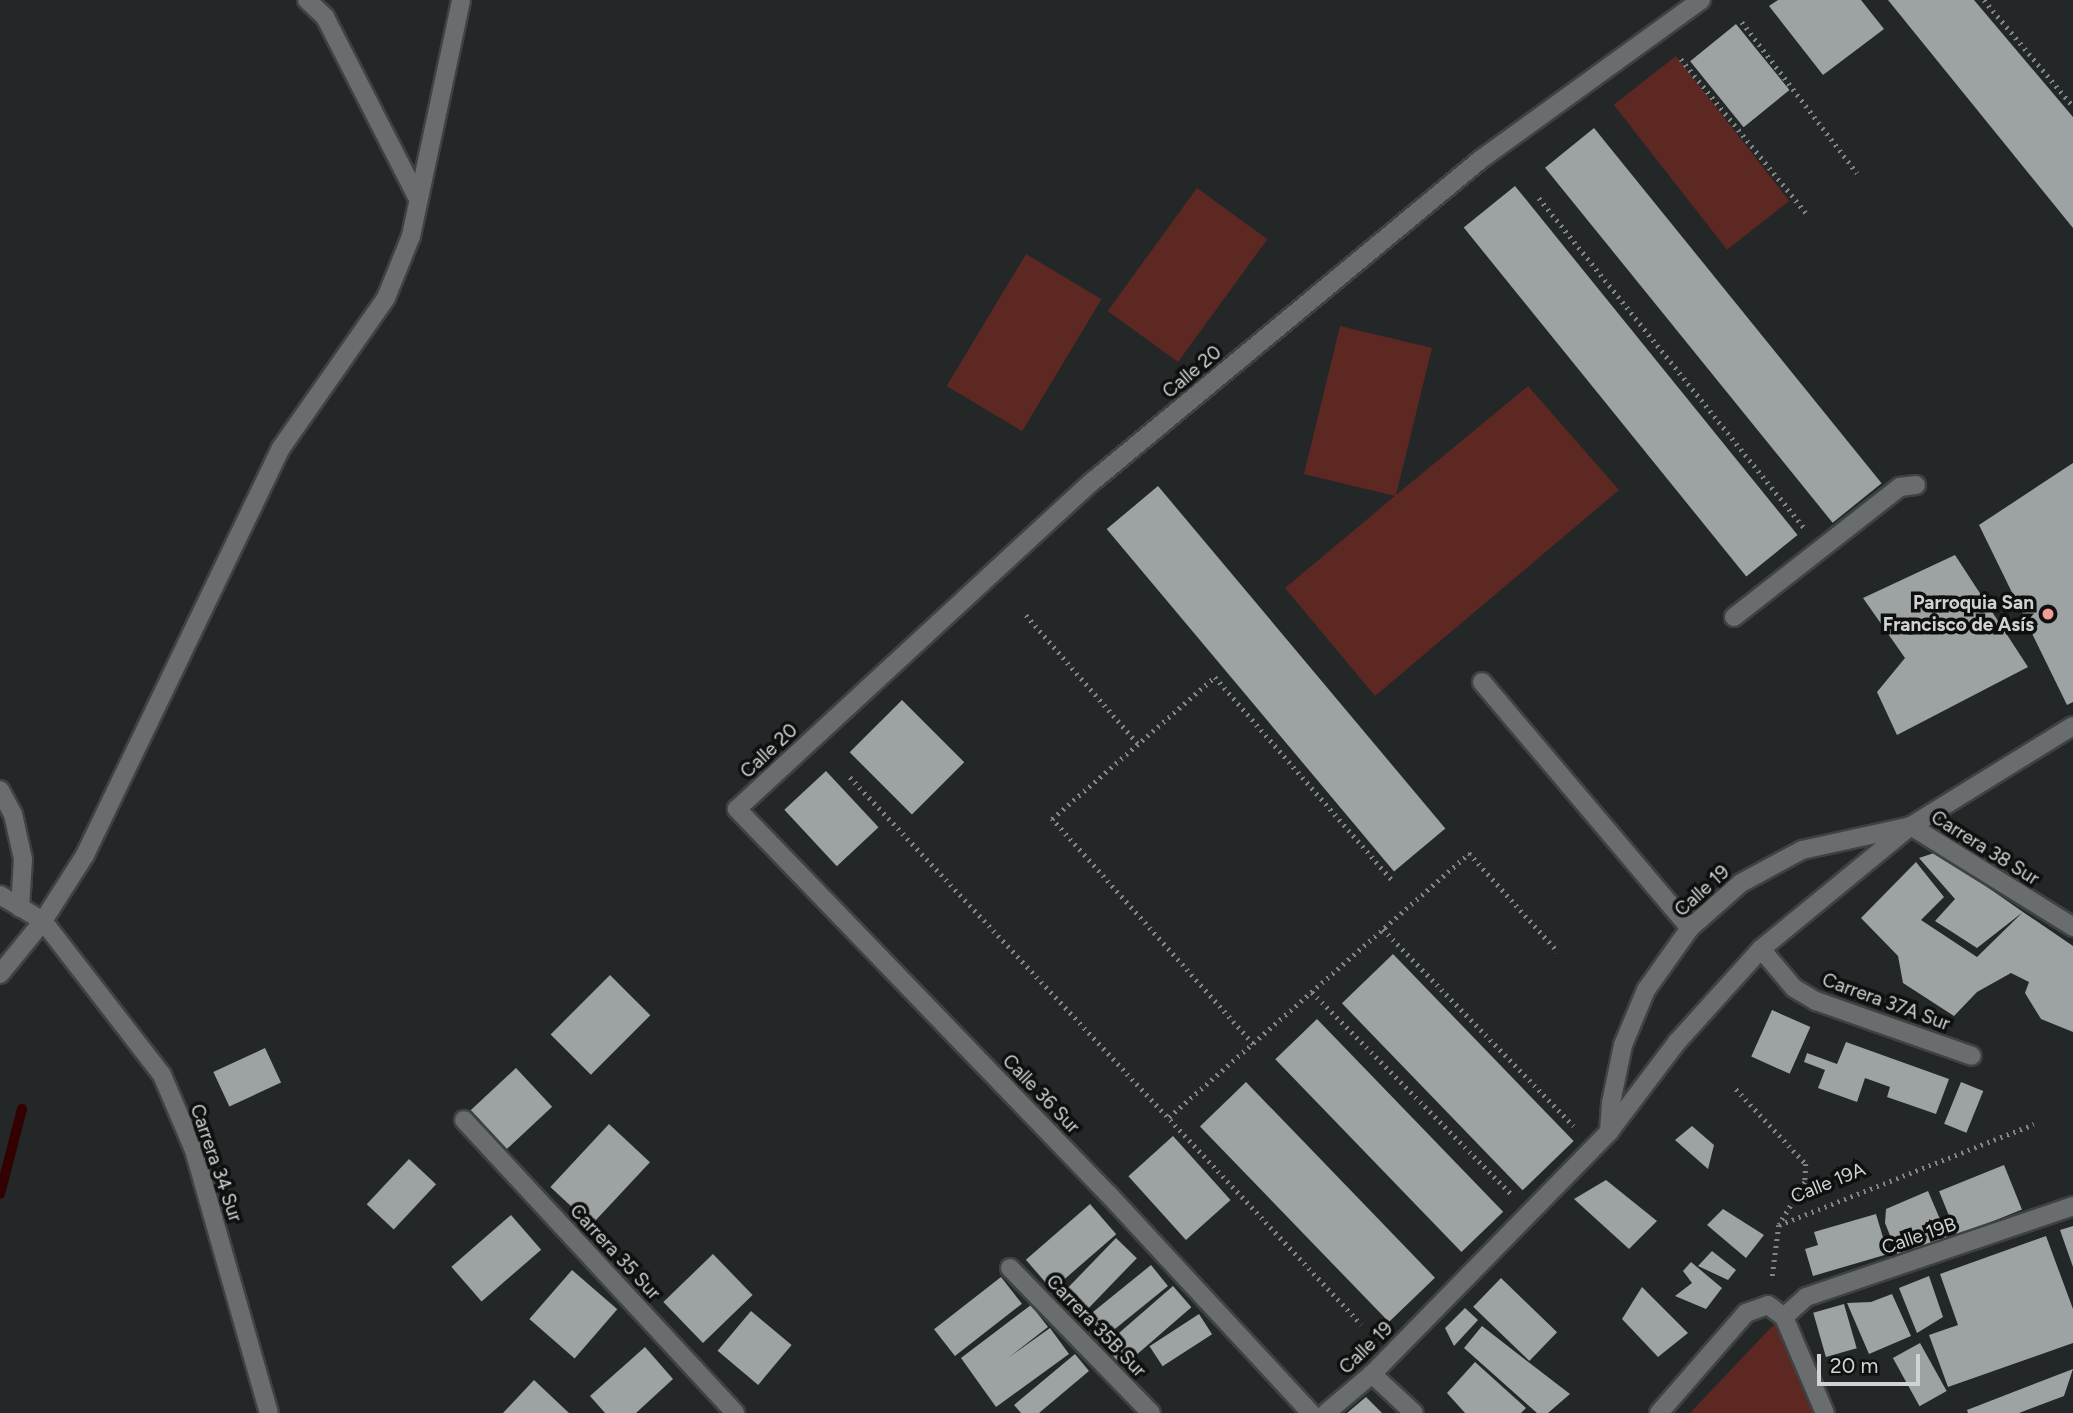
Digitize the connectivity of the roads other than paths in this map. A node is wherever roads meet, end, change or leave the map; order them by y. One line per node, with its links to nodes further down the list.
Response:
1 (307, 0): 4 (street)
2 (461, 0): 4 (street)
3 (1701, 0): 10 (street, Calle 20)
4 (418, 198): 14 (street)
5 (1916, 485): 6 (street)
6 (1734, 617)
7 (1482, 682): 16 (street)
8 (2073, 726): 11 (street, Calle 19)
9 (0, 790): 13 (street)
10 (737, 809): 29 (street, Calle 36 Sur)
11 (1911, 826): 15 (street, Carrera 38 Sur); 16 (street, Calle 19); 17 (street, Calle 19)
12 (0, 895): 13 (street)
13 (20, 908): 14 (street)
14 (43, 922): 18 (street); 26 (street, Carrera 34 Sur)
15 (2073, 927)
16 (1690, 928): 21 (street, Calle 19)
17 (1761, 949): 19 (street, Carrera 37A Sur); 21 (street, Calle 19)
18 (0, 975)
19 (1972, 1055)
20 (464, 1121): 27 (street, Carrera 35 Sur)
21 (1609, 1132): 25 (street, Calle 19)
22 (2073, 1206): 24 (street, Calle 19B)
23 (1010, 1268): 28 (street, Carrera 35B Sur)
24 (1784, 1317): 32 (street); 33 (street)
25 (1372, 1374): 30 (street, Calle 19); 31 (street)
26 (269, 1413)
27 (735, 1413)
28 (1152, 1413)
29 (1311, 1413)
30 (1326, 1413)
31 (1414, 1413)
32 (1659, 1413)
33 (1825, 1413)

